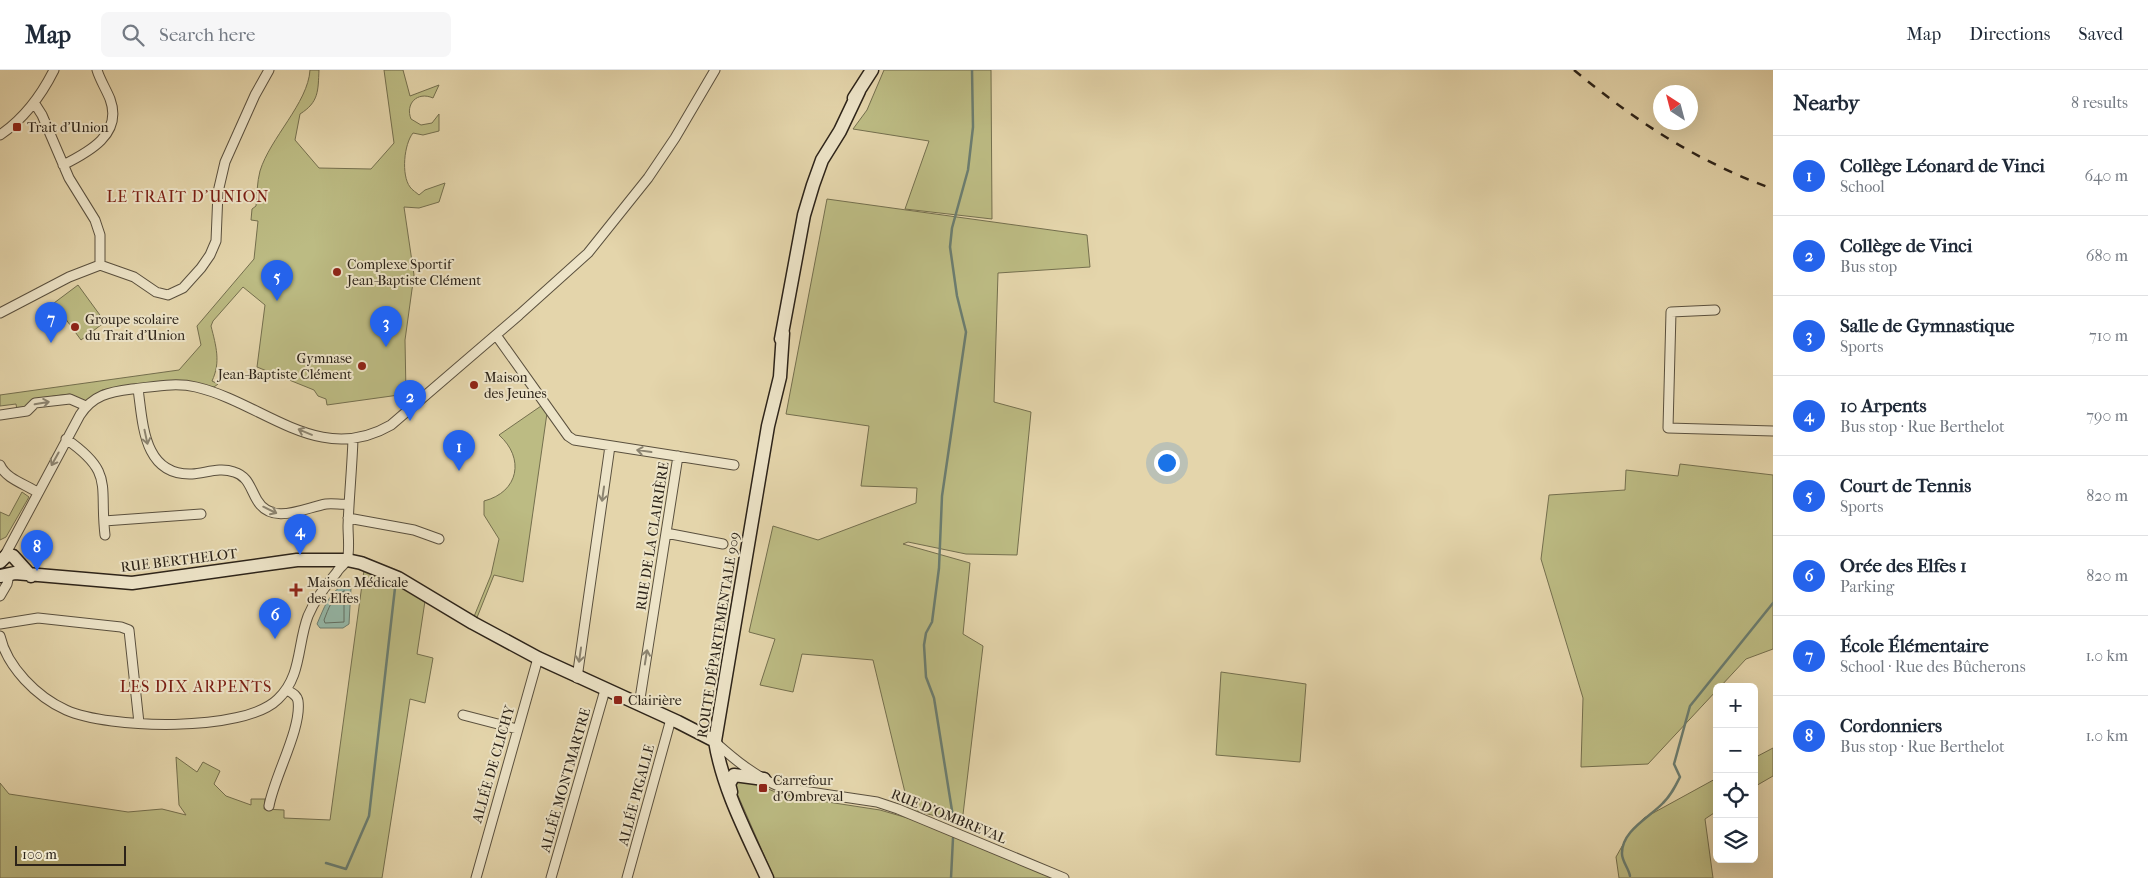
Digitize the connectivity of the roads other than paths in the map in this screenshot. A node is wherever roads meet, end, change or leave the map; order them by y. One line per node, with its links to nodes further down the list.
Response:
1 (54, 70): 8 (street)
2 (97, 70): 10 (street)
3 (269, 70): 11 (street)
4 (715, 70): 14 (street)
5 (868, 70): 7 (main road)
6 (872, 70): 7 (main road)
7 (861, 88): 50 (main road, ROUTE DÉPARTEMENTALE 909)
8 (35, 104): 9 (street); 10 (street)
9 (0, 135)
10 (63, 165): 11 (street)
11 (100, 265): 13 (street)
12 (1715, 310): 18 (street)
13 (0, 313)
14 (496, 336): 20 (street); 21 (street, RUE DE LA CLAIRIÈRE)
15 (138, 388): 16 (street); 20 (street, one-way to 15); 26 (street, one-way to 26)
16 (86, 406): 17 (street, one-way to 16); 19 (street)
17 (0, 415)
18 (1773, 431)
19 (66, 439): 25 (street, one-way to 25); 29 (street)
20 (353, 439): 26 (street)
21 (610, 446): 22 (street, RUE DE LA CLAIRIÈRE, one-way to 21); 41 (street, one-way to 41)
22 (678, 456): 23 (street); 30 (street, RUE DE LA CLAIRIÈRE)
23 (734, 465)
24 (0, 466): 25 (street)
25 (37, 492): 35 (street)
26 (349, 504): 28 (street)
27 (201, 514): 29 (street)
28 (348, 518): 32 (street); 34 (street)
29 (104, 521): 31 (street)
30 (666, 533): 33 (street); 45 (street, RUE DE LA CLAIRIÈRE, one-way to 30)
31 (105, 536)
32 (439, 539)
33 (723, 544)
34 (347, 560): 35 (main road, RUE BERTHELOT); 39 (main road, RUE BERTHELOT); 40 (street)
35 (8, 567): 36 (street)
36 (0, 595)
37 (0, 624): 48 (street)
38 (0, 636): 48 (street)
39 (538, 658): 41 (main road, RUE BERTHELOT); 49 (street, ALLÉE DE CLICHY)
40 (297, 669): 42 (street); 44 (street)
41 (577, 678): 43 (main road, RUE BERTHELOT)
42 (287, 690): 44 (street); 48 (street)
43 (604, 690): 45 (main road, RUE BERTHELOT); 55 (street, ALLÉE MONTMARTRE)
44 (298, 702): 52 (street)
45 (639, 705): 47 (main road, RUE BERTHELOT)
46 (463, 716): 49 (street)
47 (671, 719): 50 (main road, RUE BERTHELOT); 56 (street, ALLÉE PIGALLE)
48 (138, 723)
49 (517, 729): 54 (street, ALLÉE DE CLICHY)
50 (715, 741): 51 (street, RUE D'OMBREVAL); 53 (main road, ROUTE DÉPARTEMENTALE 909)
51 (764, 779): 53 (main road); 58 (street, RUE D'OMBREVAL)
52 (268, 806)
53 (735, 807): 57 (main road, ROUTE DÉPARTEMENTALE 909)
54 (476, 878)
55 (551, 878)
56 (627, 878)
57 (767, 878)
58 (1064, 878)

